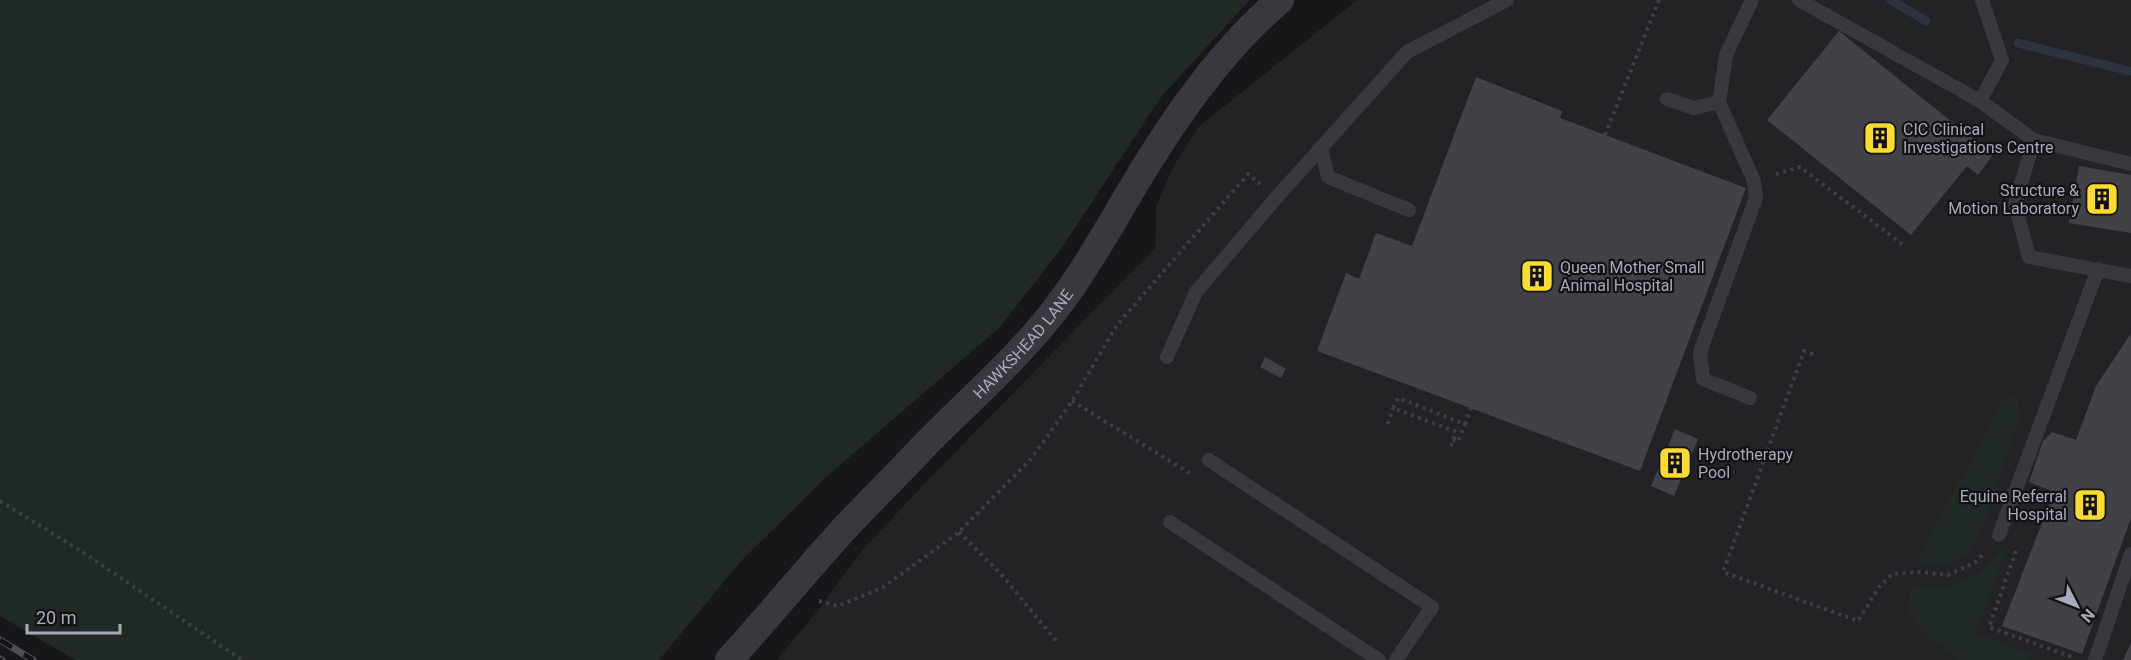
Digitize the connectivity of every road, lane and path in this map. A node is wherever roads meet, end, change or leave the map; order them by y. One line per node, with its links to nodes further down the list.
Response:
1 (1280, 0): 39 (street, HAWKSHEAD LANE)
2 (1659, 0): 12 (path)
3 (1752, 0): 11 (lane)
4 (1798, 0): 10 (lane)
5 (1511, 3): 7 (lane)
6 (1987, 4): 10 (lane)
7 (1385, 77): 8 (lane); 14 (lane)
8 (1396, 86)
9 (1667, 99): 11 (lane)
10 (1980, 101): 13 (lane)
11 (1719, 102): 16 (lane)
12 (1605, 135)
13 (2034, 140): 15 (lane); 20 (lane)
14 (1321, 147): 17 (lane); 18 (lane)
15 (2131, 164)
16 (1754, 181): 19 (path); 24 (lane)
17 (1276, 198): 23 (lane); 25 (path)
18 (1409, 210)
19 (1906, 247)
20 (2098, 269): 21 (lane); 37 (lane)
21 (2131, 276)
22 (1813, 354): 37 (path)
23 (1167, 357)
24 (1750, 398)
25 (1072, 401): 33 (path); 36 (path)
26 (1393, 408): 28 (path); 29 (path); 30 (path)
27 (1471, 408): 29 (path)
28 (1388, 424)
29 (1465, 424): 30 (path)
30 (1453, 440): 31 (path)
31 (1450, 446)
32 (1209, 460): 45 (lane)
33 (1198, 478)
34 (0, 501): 42 (path)
35 (1170, 522): 44 (lane)
36 (959, 532): 39 (path); 40 (path)
37 (1999, 535): 41 (path)
38 (2131, 554): 46 (lane)
39 (790, 592): 43 (street, HAWKSHEAD LANE)
40 (1058, 642)
41 (2074, 657)
42 (242, 660)
43 (729, 660)
44 (1379, 660)
45 (1396, 660)
46 (2095, 660)

